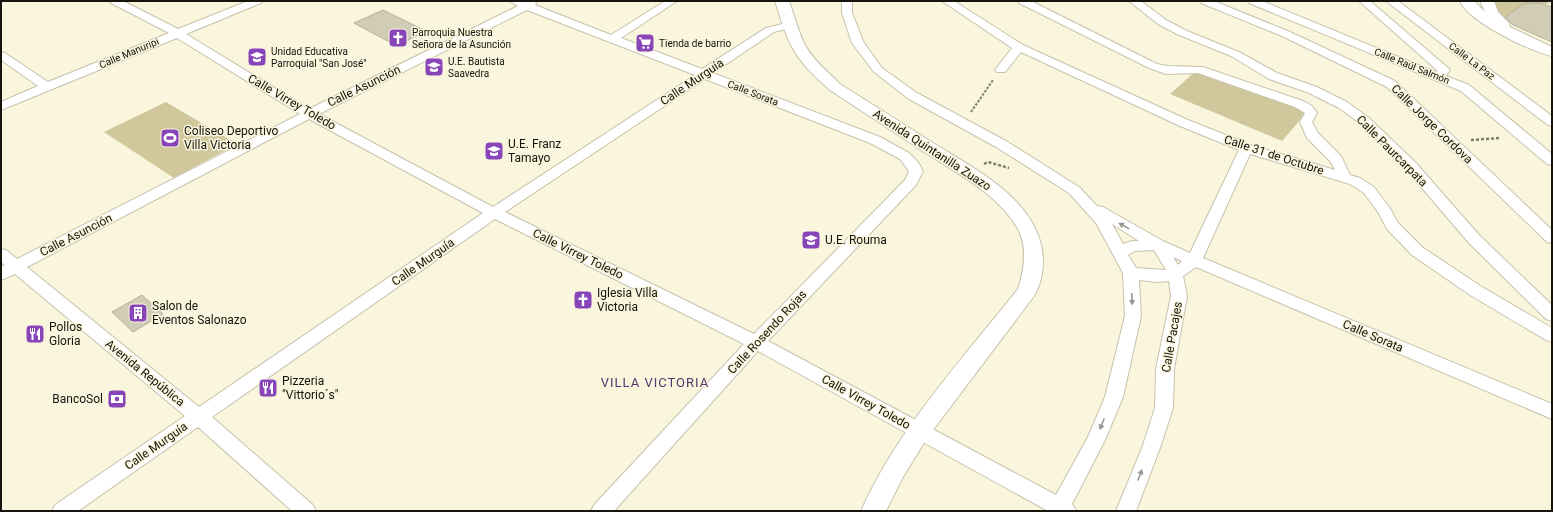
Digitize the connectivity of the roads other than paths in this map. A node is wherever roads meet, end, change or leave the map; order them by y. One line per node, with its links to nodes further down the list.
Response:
1 (114, 1): 18 (street, Calle Virrey Toledo)
2 (257, 1): 18 (street, Calle Manuripi)
3 (514, 1): 16 (street, Calle Sorata)
4 (672, 1): 20 (street)
5 (782, 1): 17 (street, Avenida Quintanilla Zuazo)
6 (847, 1): 37 (street)
7 (947, 1): 21 (street, Calle 31 de Octubre)
8 (1023, 1): 36 (street)
9 (1134, 1): 47 (street, Calle Paurcarpata)
10 (1205, 1): 39 (street, Calle Jorge Cordova)
11 (1253, 1): 26 (street, Calle Raúl Salmón)
12 (1364, 1): 26 (street)
13 (1391, 1): 30 (street, Calle La Paz)
14 (1467, 1): 19 (street)
15 (1487, 1): 19 (street)
16 (532, 3): 20 (street, Calle Sorata); 31 (street, Calle Asunción)
17 (790, 25): 25 (street, Calle Murguía); 52 (street, Avenida Quintanilla Zuazo)
18 (177, 33): 27 (street, Calle Manuripi); 31 (street, Calle Virrey Toledo)
19 (1516, 35): 22 (street)
20 (612, 39): 25 (street, Calle Sorata)
21 (1019, 47): 24 (street); 33 (street, Calle 31 de Octubre)
22 (1552, 52)
23 (1, 55): 27 (street)
24 (1000, 70)
25 (704, 74): 35 (street, Calle Sorata); 38 (street, Calle Murguía)
26 (1434, 76): 34 (street, Calle Raúl Salmón)
27 (47, 87): 28 (street, Calle Manuripi)
28 (1, 106)
29 (1552, 106): 30 (street)
30 (1534, 108): 32 (street, Calle La Paz)
31 (309, 114): 38 (street, Calle Virrey Toledo); 44 (street, Calle Asunción)
32 (1552, 122)
33 (1246, 148): 36 (street, Calle 31 de Octubre); 43 (street)
34 (1552, 161)
35 (916, 171): 49 (street, Calle Rosendo Rojas)
36 (1344, 176): 48 (street, Calle 31 de Octubre)
37 (1087, 203): 40 (street, Calle Pacajes, one-way to 37); 41 (street)
38 (494, 213): 49 (street, Calle Virrey Toledo); 51 (street, Calle Murguía)
39 (1552, 238)
40 (1158, 245): 41 (street, Calle Sorata); 43 (street, Calle Sorata); 46 (street, Calle Pacajes)
41 (1121, 252): 45 (street)
42 (1, 254): 44 (street, Avenida República)
43 (1194, 260): 46 (street); 50 (street, Calle Sorata)
44 (8, 270): 51 (street, Avenida República)
45 (1130, 273): 46 (street); 54 (street, one-way to 54)
46 (1175, 273): 58 (street, Calle Pacajes, one-way to 46)
47 (1552, 315)
48 (1552, 336)
49 (756, 342): 52 (street, Calle Virrey Toledo); 57 (street, Calle Rosendo Rojas)
50 (1552, 412)
51 (198, 417): 55 (street, Calle Murguía); 56 (street, Avenida República)
52 (919, 431): 53 (street, Avenida Quintanilla Zuazo); 54 (street, Calle Virrey Toledo)
53 (872, 509)
54 (1062, 510)
55 (62, 511)
56 (306, 511)
57 (601, 511)
58 (1126, 511)

